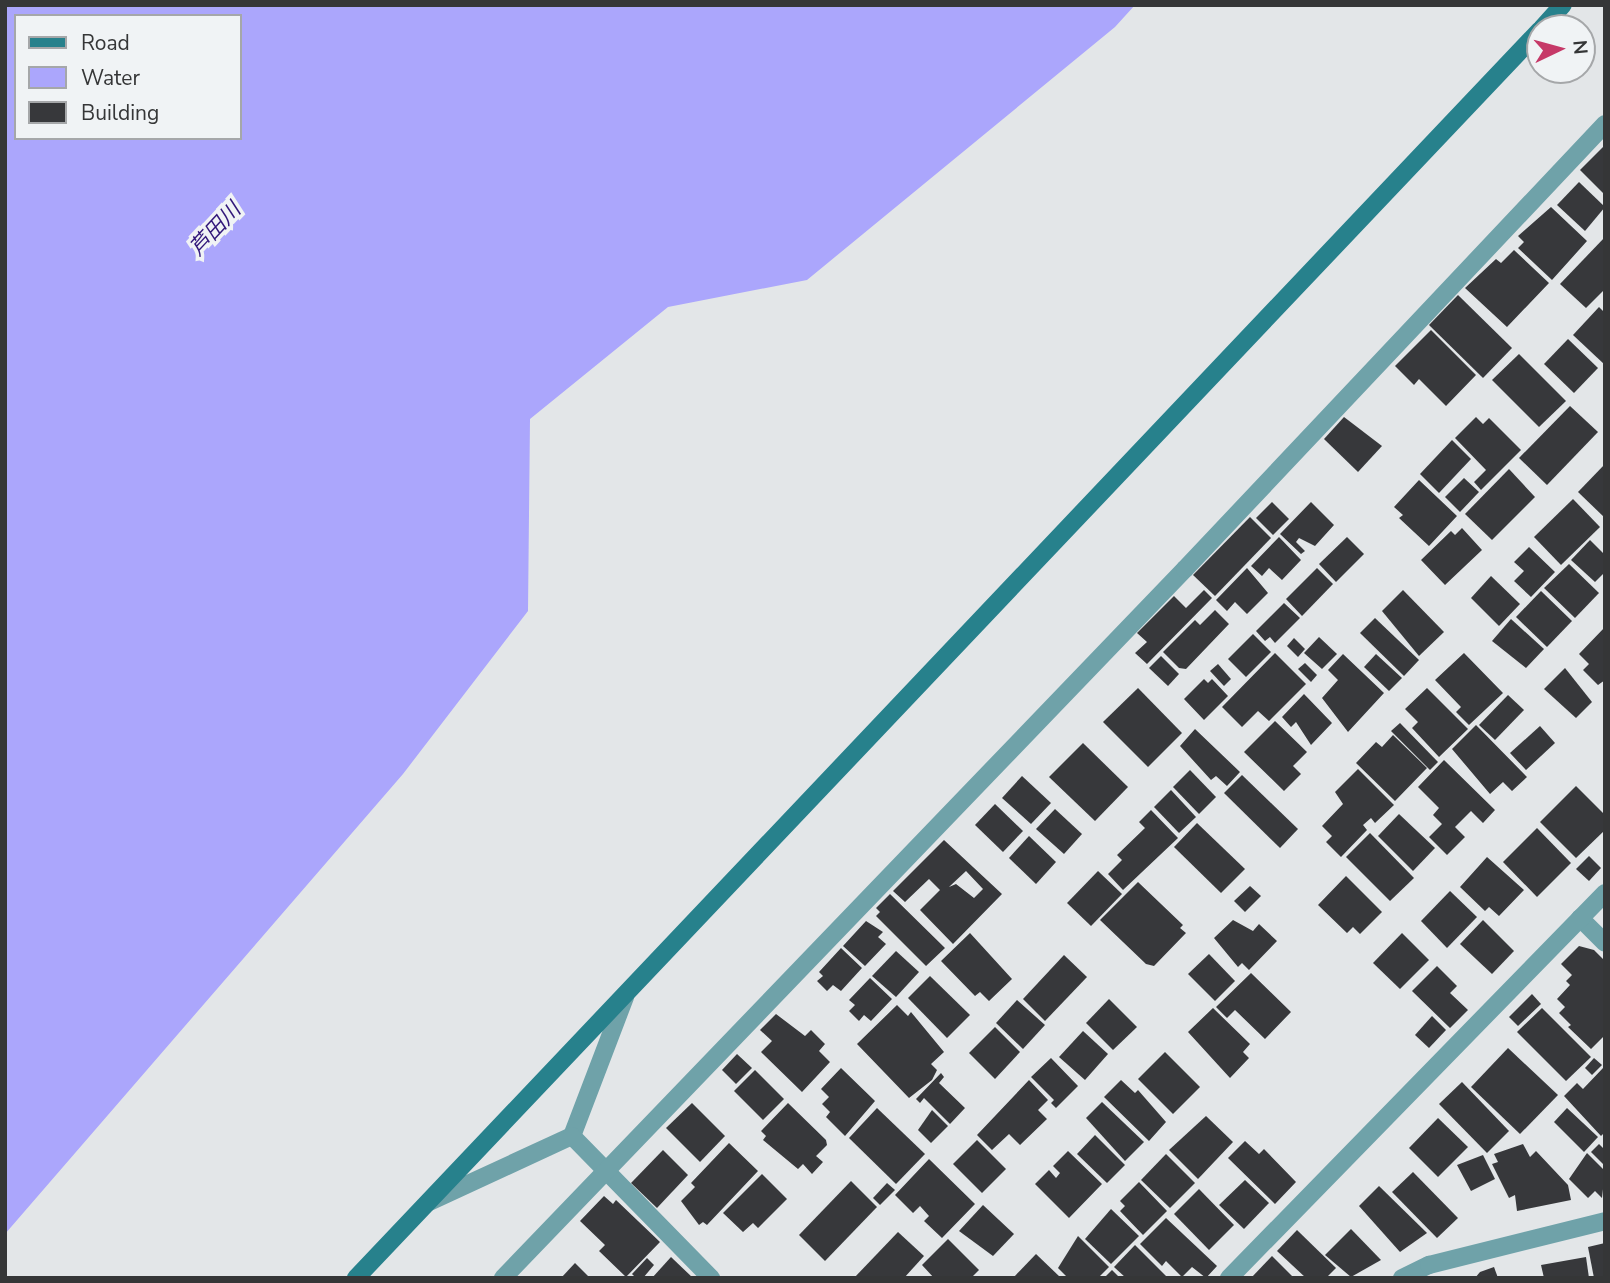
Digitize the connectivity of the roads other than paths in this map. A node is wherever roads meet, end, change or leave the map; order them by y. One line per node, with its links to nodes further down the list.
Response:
1 (1526, 45): 6 (street)
2 (1605, 124): 8 (street)
3 (1605, 893): 4 (street)
4 (1580, 918): 5 (street); 14 (street)
5 (1605, 943)
6 (625, 997): 7 (street); 9 (street)
7 (572, 1136): 8 (street); 9 (street)
8 (604, 1172): 12 (street); 13 (street)
9 (423, 1206): 11 (street)
10 (1605, 1221): 15 (street)
11 (356, 1278)
12 (503, 1278)
13 (711, 1278)
14 (1229, 1278)
15 (1402, 1278)

